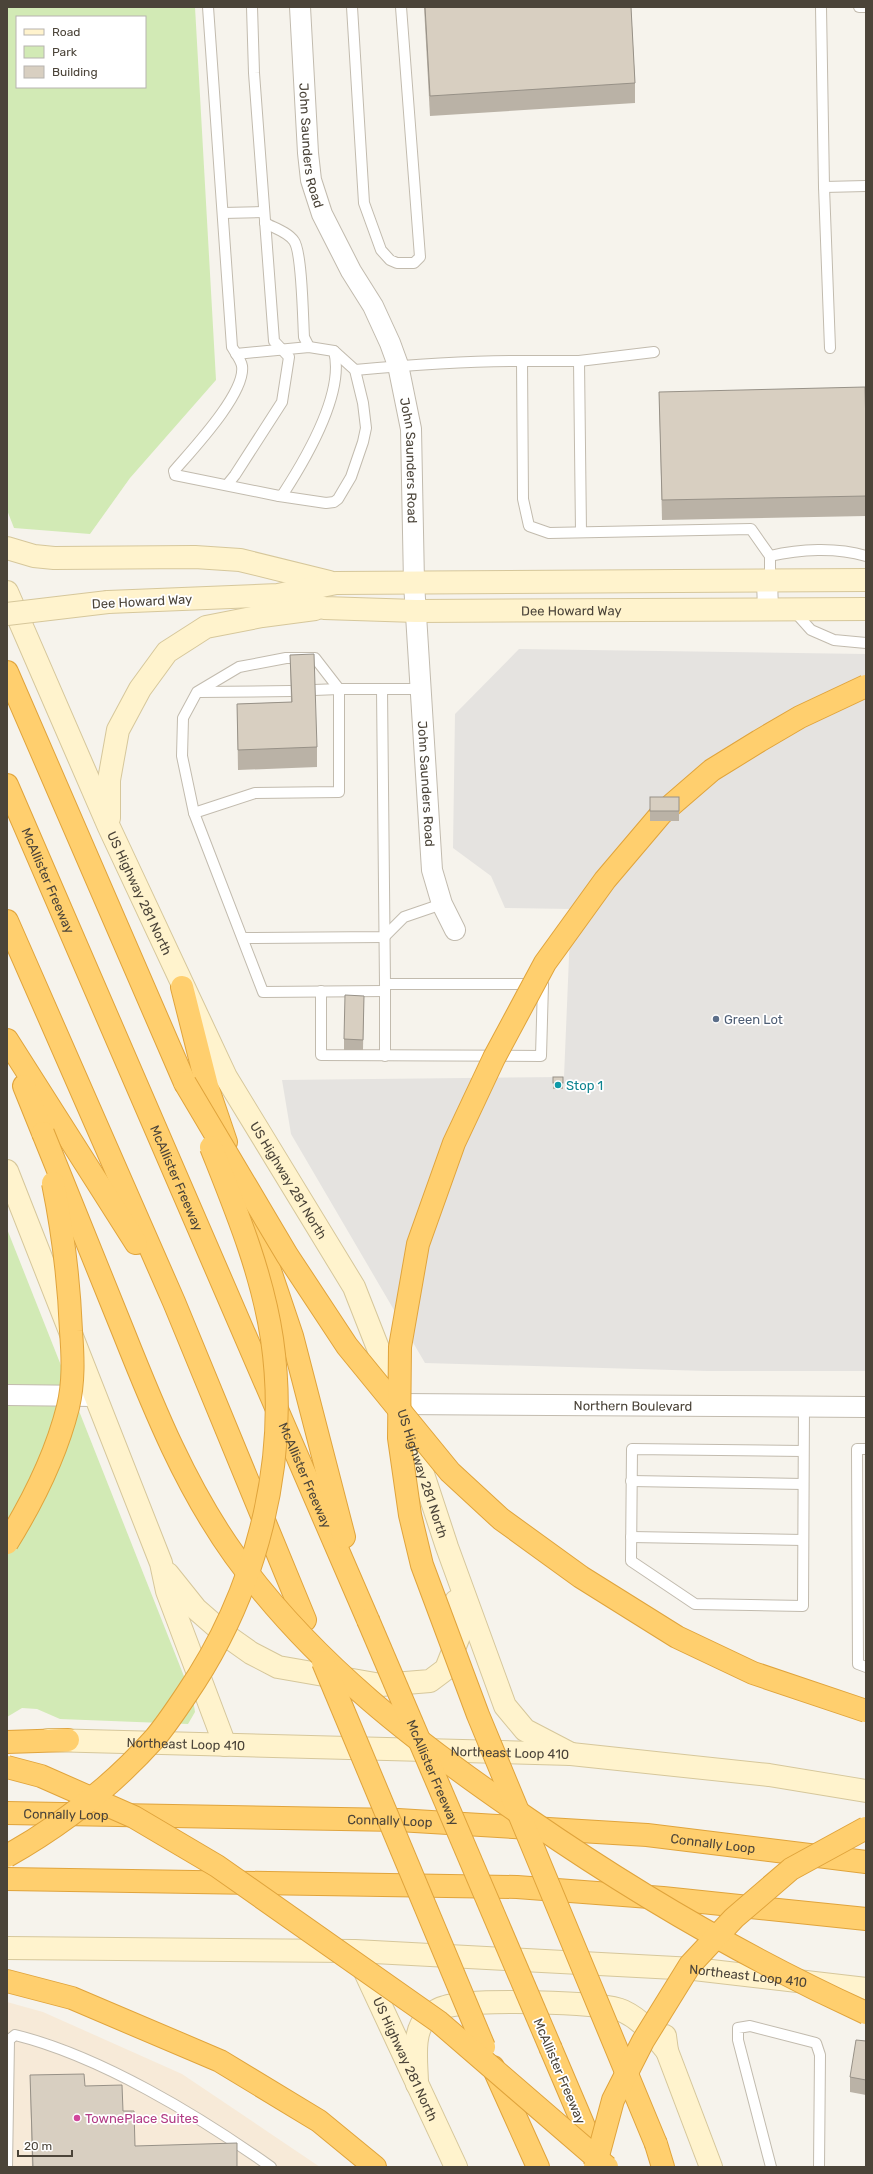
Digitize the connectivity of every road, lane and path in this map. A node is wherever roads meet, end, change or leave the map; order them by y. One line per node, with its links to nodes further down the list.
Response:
1 (208, 7): 12 (lane)
2 (252, 7): 11 (lane)
3 (300, 7): 22 (street, John Saunders Road)
4 (352, 7): 5 (lane)
5 (401, 7)
6 (821, 7): 10 (lane)
7 (859, 7): 8 (lane)
8 (866, 8)
9 (866, 186): 10 (lane)
10 (824, 187): 15 (lane)
11 (264, 212): 12 (lane); 13 (lane)
12 (223, 213): 19 (lane)
13 (265, 223): 14 (lane); 16 (lane)
14 (309, 347): 16 (lane); 17 (lane)
15 (830, 348)
16 (282, 349): 19 (lane); 24 (lane)
17 (334, 351): 23 (lane); 25 (lane)
18 (654, 352): 21 (lane)
19 (236, 354): 24 (lane)
20 (522, 361): 21 (lane); 22 (lane); 26 (lane)
21 (579, 361): 26 (lane)
22 (398, 365): 23 (lane); 33 (street, John Saunders Road)
23 (355, 370): 25 (lane)
24 (226, 484): 25 (lane)
25 (279, 496)
26 (581, 532): 28 (lane)
27 (7, 548): 32 (main road)
28 (770, 556): 29 (lane); 31 (lane)
29 (866, 556)
30 (866, 580): 31 (main road, Dee Howard Way)
31 (769, 581): 33 (main road, Dee Howard Way); 37 (street)
32 (336, 583): 33 (main road, Dee Howard Way); 35 (main road, Dee Howard Way)
33 (414, 583): 40 (street, John Saunders Road)
34 (7, 592): 53 (main road, US Highway 281 North)
35 (278, 595): 36 (main road, Dee Howard Way); 41 (main road, Dee Howard Way, bridge)
36 (324, 608): 40 (main road, Dee Howard Way); 53 (main road)
37 (768, 609): 38 (main road, Dee Howard Way); 40 (main road, Dee Howard Way)
38 (793, 609): 39 (main road, Dee Howard Way); 42 (lane)
39 (866, 609)
40 (416, 611): 47 (street, John Saunders Road)
41 (7, 614)
42 (866, 643)
43 (7, 672): 65 (highway)
44 (866, 686): 115 (highway, bridge)
45 (339, 689): 46 (lane); 48 (lane); 50 (lane); 52 (lane)
46 (382, 689): 47 (lane); 57 (lane)
47 (420, 689): 54 (street, John Saunders Road)
48 (314, 690)
49 (291, 691): 50 (lane)
50 (197, 692): 52 (lane)
51 (7, 785): 83 (highway, McAllister Freeway)
52 (194, 813): 58 (lane)
53 (109, 827): 59 (main road, US Highway 281 North)
54 (442, 904): 56 (street, John Saunders Road); 57 (lane)
55 (7, 921): 68 (highway)
56 (455, 930)
57 (384, 937): 58 (lane); 60 (lane)
58 (243, 938): 61 (lane)
59 (182, 987): 71 (main road, US Highway 281 North); 83 (highway)
60 (385, 988): 61 (lane); 64 (lane); 64 (lane)
61 (321, 991): 64 (lane)
62 (7, 1040): 68 (highway)
63 (7, 1046): 66 (highway)
64 (385, 1056)
65 (185, 1083): 85 (highway, bridge); 95 (highway, bridge)
66 (43, 1133): 80 (highway, bridge); 104 (highway, bridge)
67 (7, 1171): 70 (main road)
68 (174, 1302): 111 (highway, bridge)
69 (7, 1395): 70 (street)
70 (95, 1396): 82 (main road)
71 (400, 1404): 72 (street, Northern Boulevard); 81 (main road, US Highway 281 North)
72 (804, 1407): 73 (street, Northern Boulevard); 75 (lane)
73 (866, 1407)
74 (866, 1449): 84 (lane)
75 (803, 1451): 76 (lane); 77 (lane)
76 (631, 1481): 77 (lane); 78 (lane)
77 (803, 1484): 79 (lane)
78 (631, 1537): 79 (lane); 79 (lane)
79 (803, 1540)
80 (7, 1543)
81 (447, 1547): 82 (main road); 90 (main road, US Highway 281 North)
82 (161, 1563): 89 (main road)
83 (365, 1612): 113 (highway, McAllister Freeway, bridge)
84 (866, 1666)
85 (866, 1711)
86 (7, 1739): 87 (main road, Northeast Loop 410)
87 (68, 1740): 88 (highway); 89 (main road, Northeast Loop 410)
88 (7, 1742)
89 (226, 1745): 90 (main road, Northeast Loop 410)
90 (571, 1754): 92 (main road, Northeast Loop 410)
91 (7, 1766): 114 (highway, bridge)
92 (866, 1790)
93 (7, 1813): 96 (highway, Connally Loop)
94 (866, 1828): 112 (highway, bridge)
95 (7, 1856)
96 (866, 1862)
97 (7, 1879): 98 (highway)
98 (866, 1919)
99 (7, 1948): 100 (main road, Northeast Loop 410)
100 (355, 1951): 101 (main road, Northeast Loop 410); 106 (main road, US Highway 281 North)
101 (694, 1969): 103 (main road, Northeast Loop 410); 105 (main road)
102 (7, 1981): 109 (highway)
103 (866, 1989)
104 (866, 2013)
105 (668, 2051): 106 (main road); 116 (main road)
106 (417, 2084): 110 (main road, US Highway 281 North)
107 (7, 2167): 108 (lane)
108 (271, 2167)
109 (375, 2167)
110 (456, 2167)
111 (538, 2167)
112 (595, 2167)
113 (601, 2167)
114 (607, 2167)
115 (663, 2167)
116 (711, 2167)
117 (771, 2167): 118 (lane)
118 (819, 2167)

